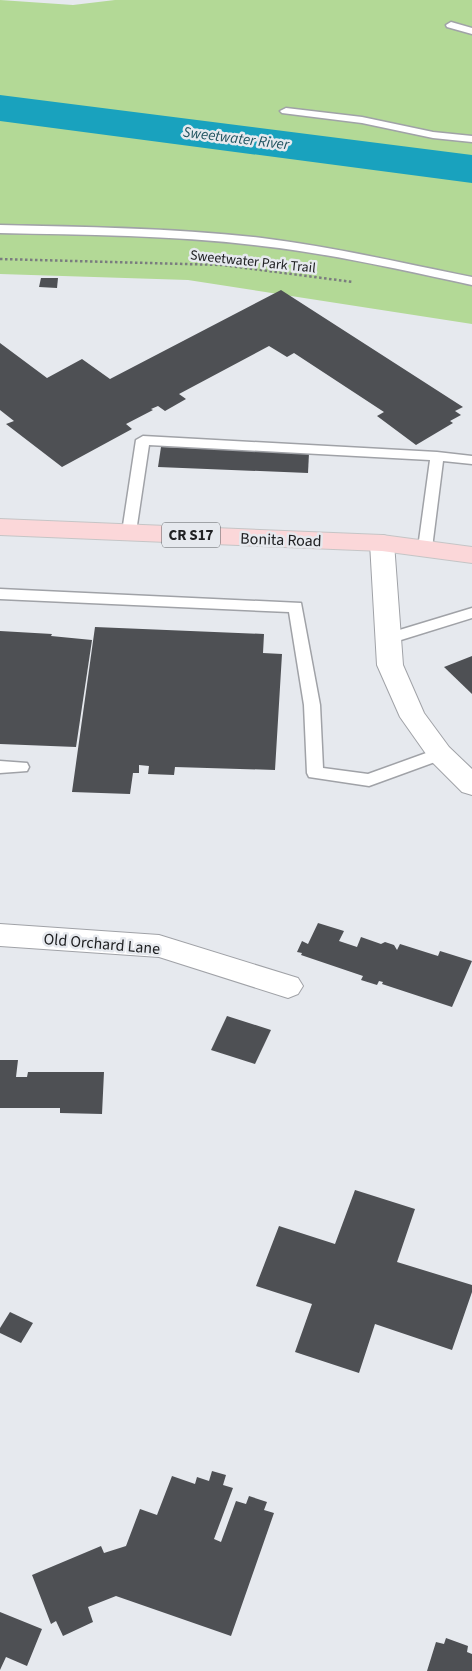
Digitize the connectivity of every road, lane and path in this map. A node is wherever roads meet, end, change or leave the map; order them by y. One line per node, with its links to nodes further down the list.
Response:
1 (451, 24): 2 (lane)
2 (472, 31)
3 (286, 112): 4 (lane)
4 (472, 139)
5 (0, 229): 7 (lane)
6 (0, 258): 8 (path, Sweetwater Park Trail)
7 (472, 281)
8 (355, 282)
9 (437, 456): 10 (lane); 12 (lane); 14 (lane)
10 (472, 460)
11 (0, 526): 12 (main road, Bonita Road / CR S17)
12 (129, 532): 13 (main road, Bonita Road / CR S17)
13 (382, 543): 14 (main road, Bonita Road / CR S17); 18 (street)
14 (424, 548): 15 (main road, Bonita Road / CR S17)
15 (472, 555)
16 (0, 594): 19 (lane)
17 (472, 613): 18 (lane)
18 (388, 639): 19 (street)
19 (440, 754): 22 (street)
20 (0, 767): 21 (lane)
21 (22, 768)
22 (471, 782)
23 (0, 935): 24 (street, Old Orchard Lane)
24 (288, 986)

